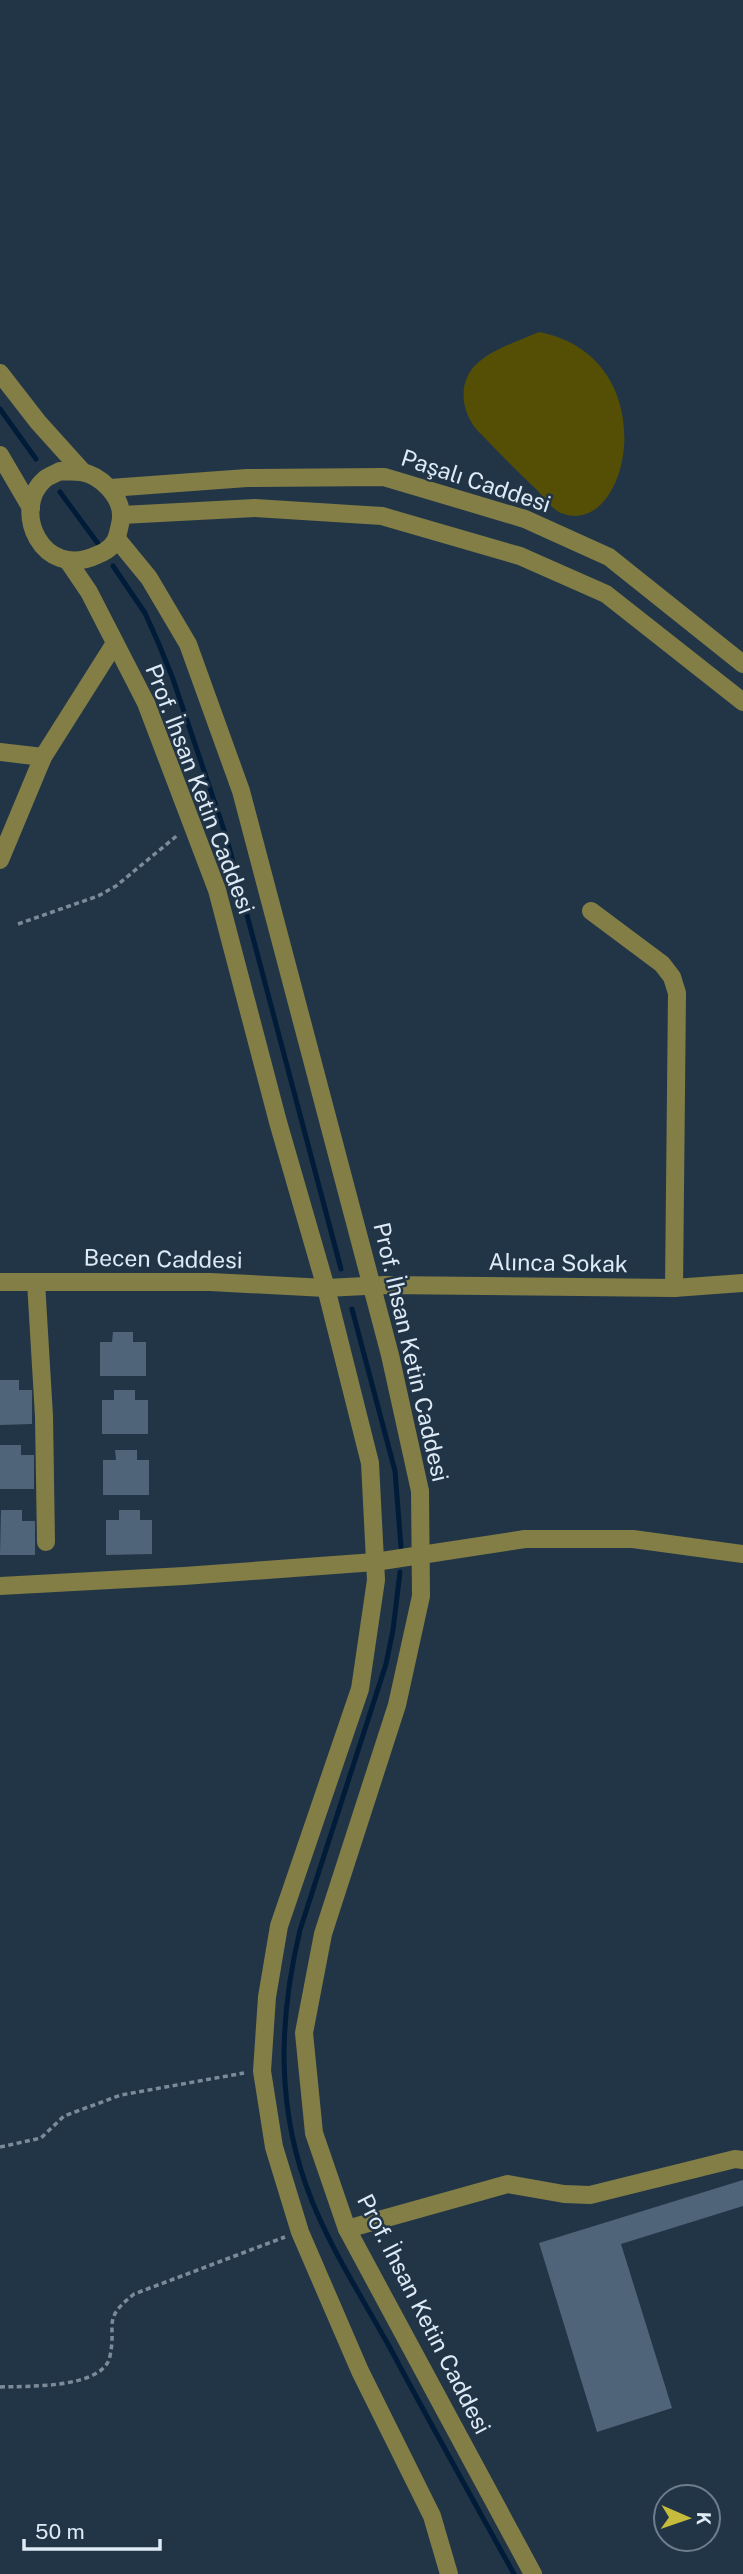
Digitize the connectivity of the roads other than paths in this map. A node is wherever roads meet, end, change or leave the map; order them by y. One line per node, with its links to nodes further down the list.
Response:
1 (0, 373): 3 (street)
2 (0, 455): 5 (street)
3 (83, 472): 4 (street); 5 (street)
4 (110, 488): 6 (street); 10 (street, Paşalı Caddesi)
5 (31, 508): 8 (street)
6 (122, 514): 7 (street); 11 (street)
7 (117, 539): 8 (street); 19 (street, Prof. İhsan Ketin Caddesi)
8 (68, 561): 9 (street, Prof. İhsan Ketin Caddesi)
9 (115, 643): 13 (street); 20 (street, Prof. İhsan Ketin Caddesi)
10 (743, 664)
11 (743, 702)
12 (0, 752): 13 (street)
13 (43, 757): 14 (street)
14 (0, 860)
15 (591, 911): 21 (street)
16 (0, 1282): 17 (street, Becen Caddesi)
17 (36, 1282): 20 (street, Becen Caddesi); 22 (street)
18 (743, 1283): 21 (street, Alınca Sokak)
19 (372, 1285): 20 (street, Becen Caddesi); 21 (street, Alınca Sokak); 24 (street, Prof. İhsan Ketin Caddesi)
20 (326, 1288): 25 (street, Prof. İhsan Ketin Caddesi)
21 (674, 1288)
22 (46, 1542)
23 (743, 1554): 24 (street)
24 (420, 1555): 25 (street); 28 (street, Prof. İhsan Ketin Caddesi)
25 (375, 1562): 26 (street); 29 (street, Prof. İhsan Ketin Caddesi)
26 (0, 1586)
27 (743, 2160): 28 (street)
28 (348, 2229): 30 (street, Prof. İhsan Ketin Caddesi)
29 (449, 2574)
30 (533, 2574)

